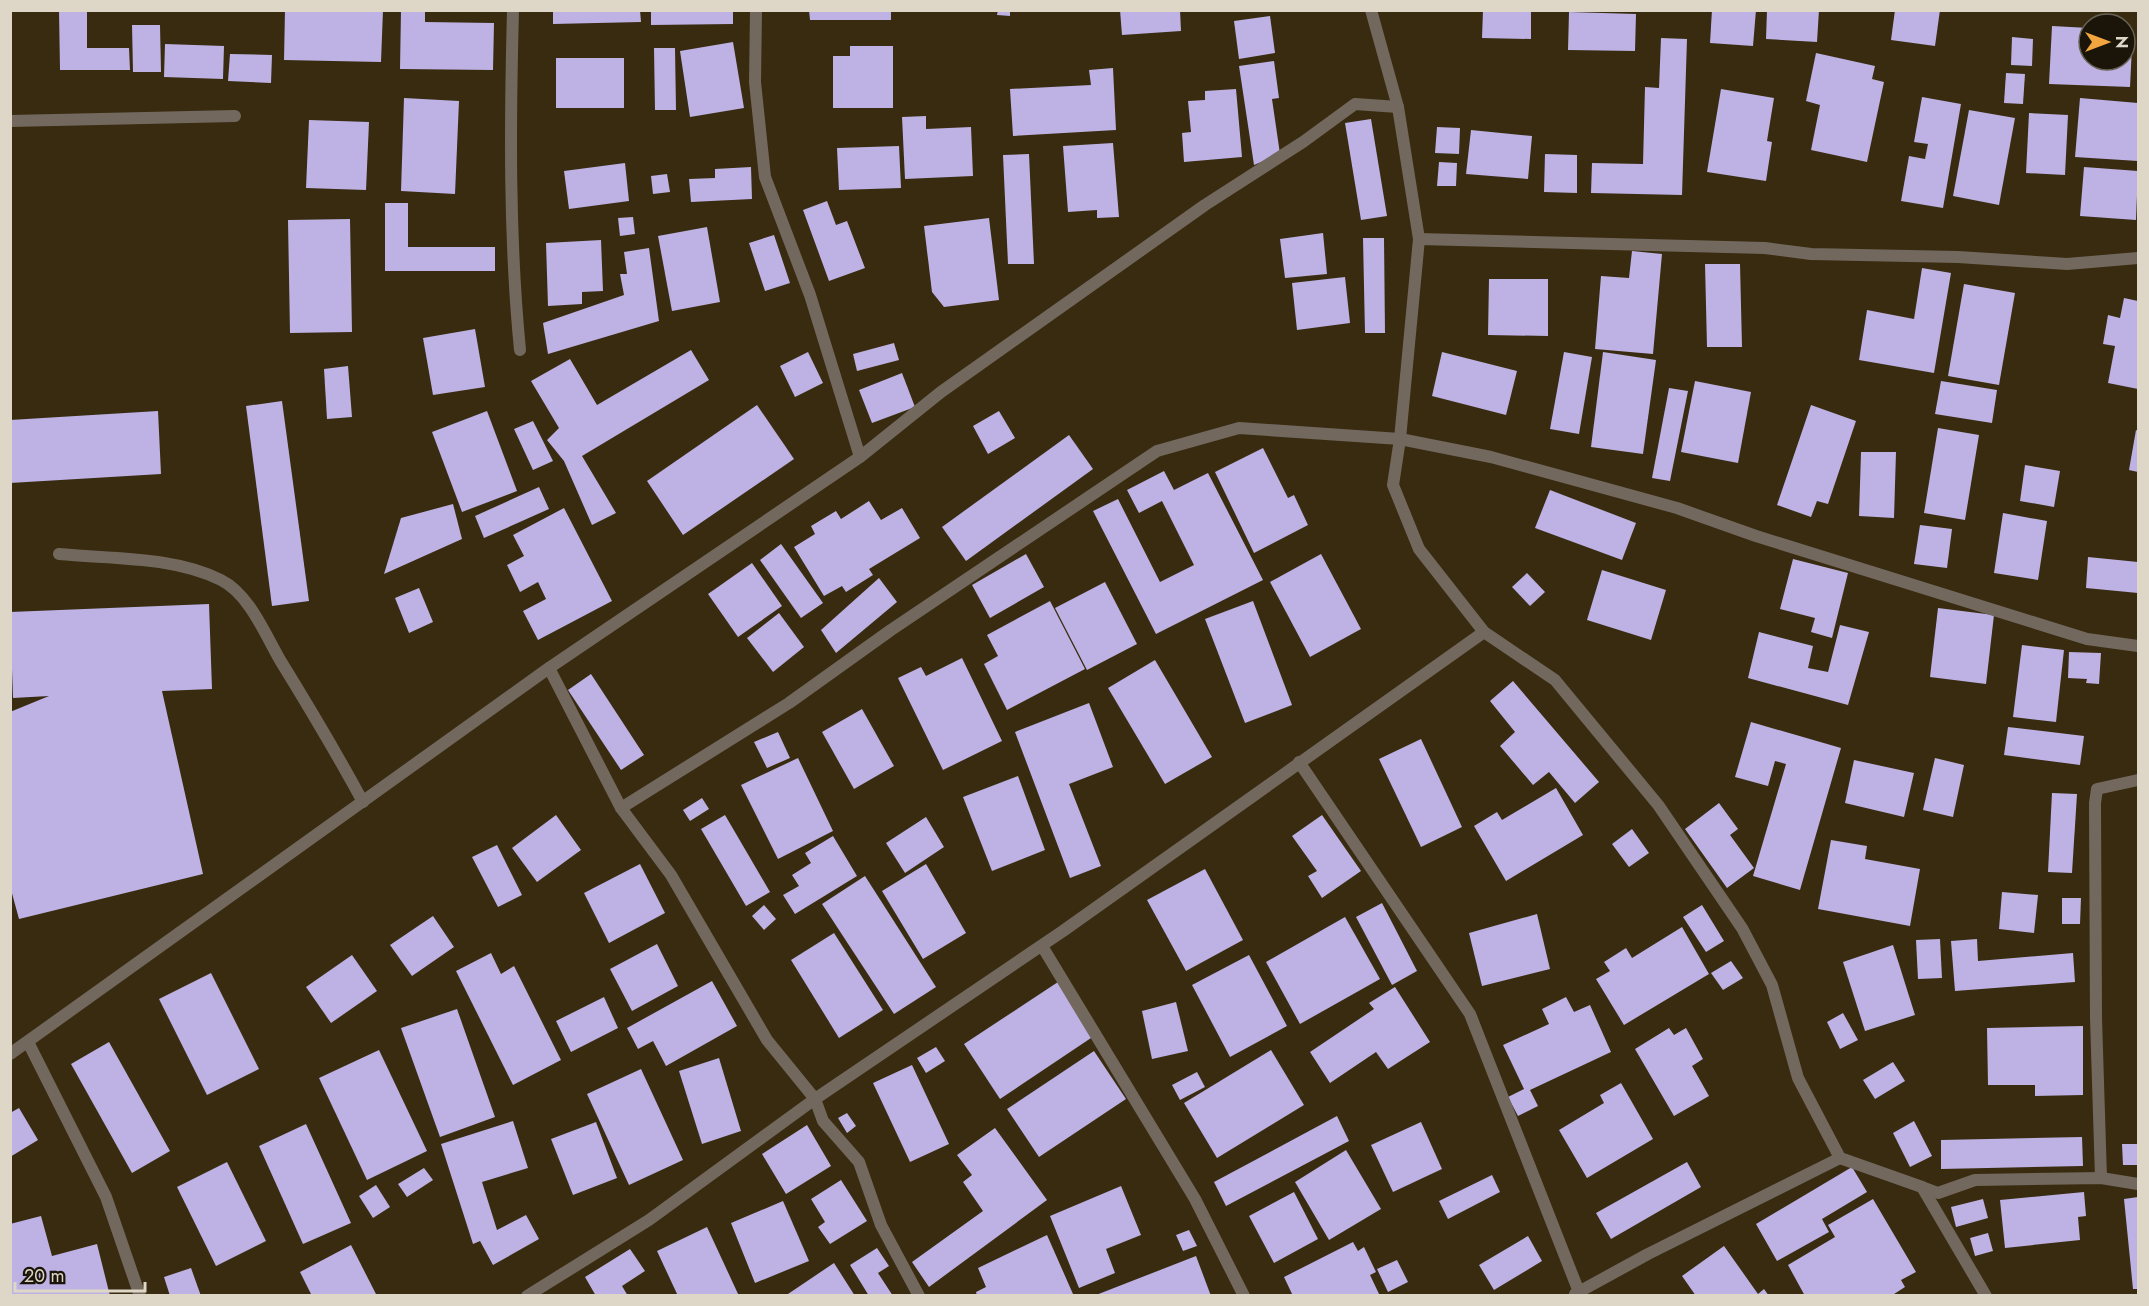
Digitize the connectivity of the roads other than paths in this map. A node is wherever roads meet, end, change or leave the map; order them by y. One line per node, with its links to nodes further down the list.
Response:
1 (513, 10): 9 (street)
2 (756, 10): 11 (street)
3 (1371, 10): 4 (street)
4 (1398, 107): 7 (street); 11 (street)
5 (235, 116): 6 (street)
6 (10, 121)
7 (1419, 239): 8 (street); 10 (street)
8 (2139, 258)
9 (520, 350)
10 (1400, 439): 13 (street); 14 (street); 19 (street)
11 (860, 457): 15 (street)
12 (59, 554): 18 (street)
13 (1484, 632): 16 (street); 24 (street)
14 (2139, 646)
15 (549, 668): 18 (street); 19 (street)
16 (1299, 762): 20 (street); 28 (street)
17 (2139, 780): 25 (street)
18 (363, 802): 21 (street)
19 (621, 807): 23 (street)
20 (1042, 946): 23 (street); 32 (street)
21 (28, 1042): 22 (street); 29 (street)
22 (10, 1054)
23 (815, 1099): 30 (street); 31 (street)
24 (1840, 1158): 27 (street); 28 (street)
25 (2101, 1178): 26 (street); 27 (street)
26 (2139, 1184)
27 (1922, 1187): 33 (street)
28 (1576, 1294)
29 (140, 1296)
30 (527, 1296)
31 (918, 1296)
32 (1244, 1296)
33 (1986, 1296)

